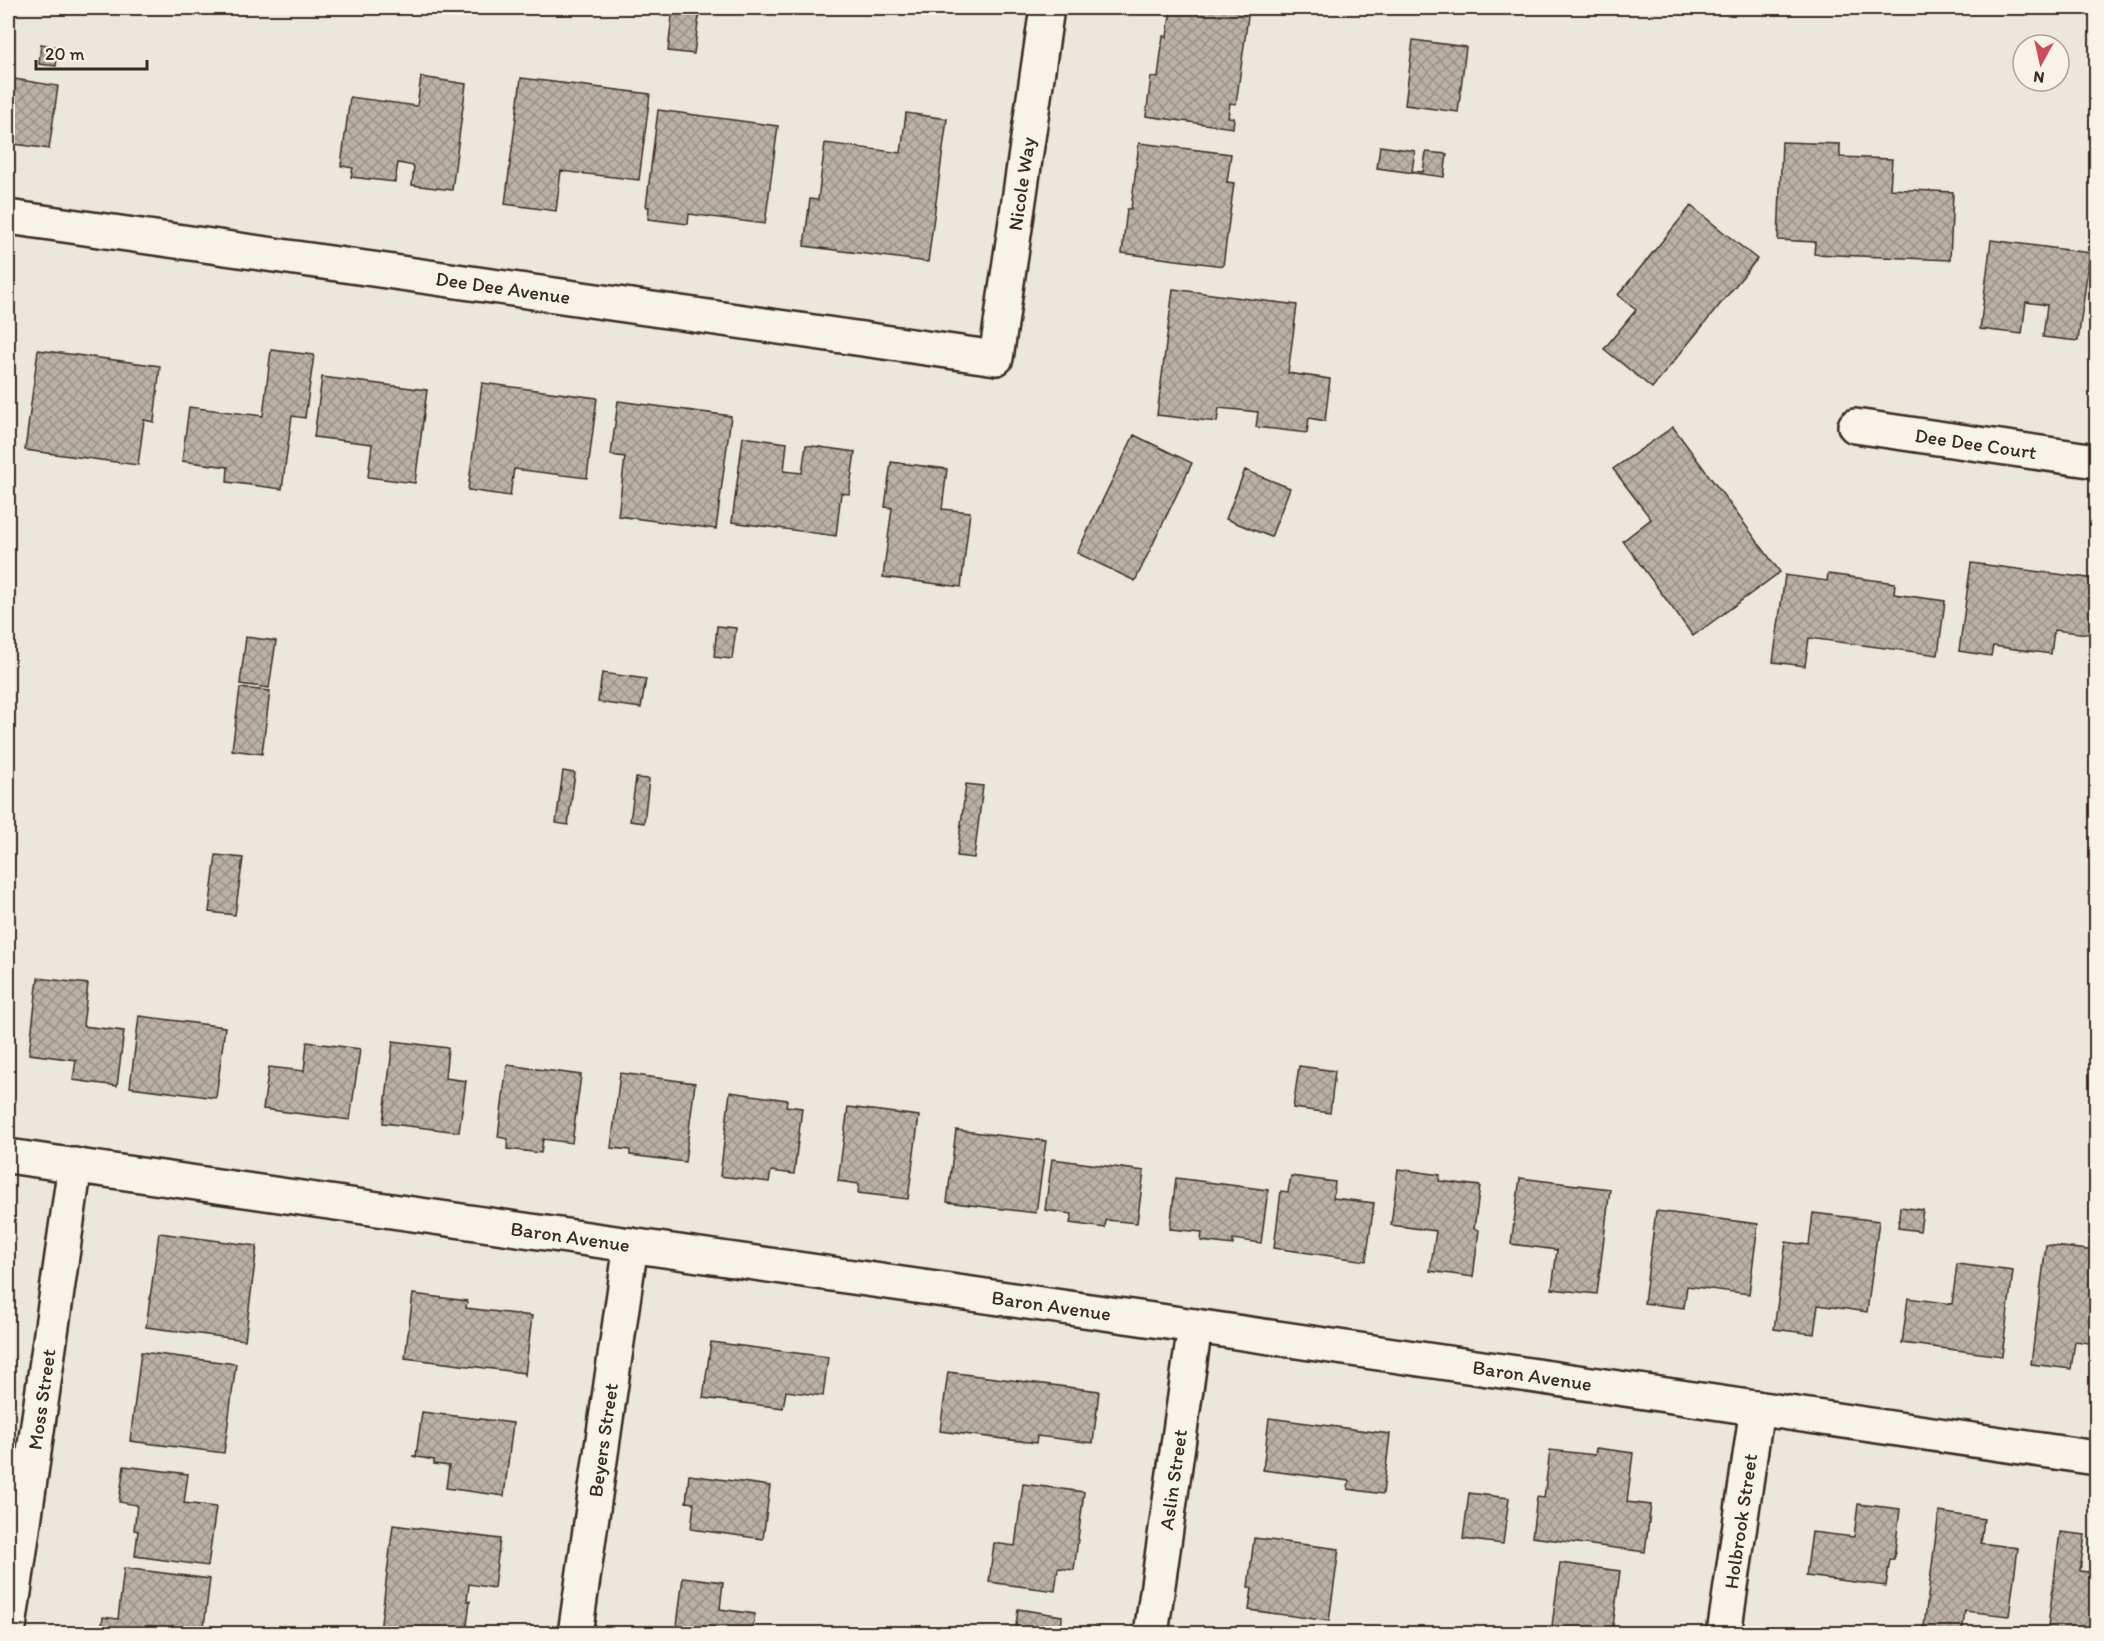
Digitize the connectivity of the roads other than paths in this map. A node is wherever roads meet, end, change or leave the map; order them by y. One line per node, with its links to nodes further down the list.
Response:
1 (1047, 8): 3 (street, Nicole Way)
2 (8, 217): 3 (street, Dee Dee Avenue)
3 (996, 358)
4 (1855, 426): 5 (street, Dee Dee Court)
5 (2097, 461)
6 (8, 1156): 7 (street, Baron Avenue)
7 (75, 1165): 8 (street, Baron Avenue); 12 (street, Moss Street)
8 (630, 1245): 9 (street, Baron Avenue); 13 (street, Beyers Street)
9 (1195, 1326): 10 (street, Baron Avenue); 14 (street, Aslin Street)
10 (1757, 1408): 11 (street, Baron Avenue); 15 (street, Holbrook Street)
11 (2097, 1458)
12 (8, 1634)
13 (575, 1634)
14 (1151, 1634)
15 (1724, 1634)

